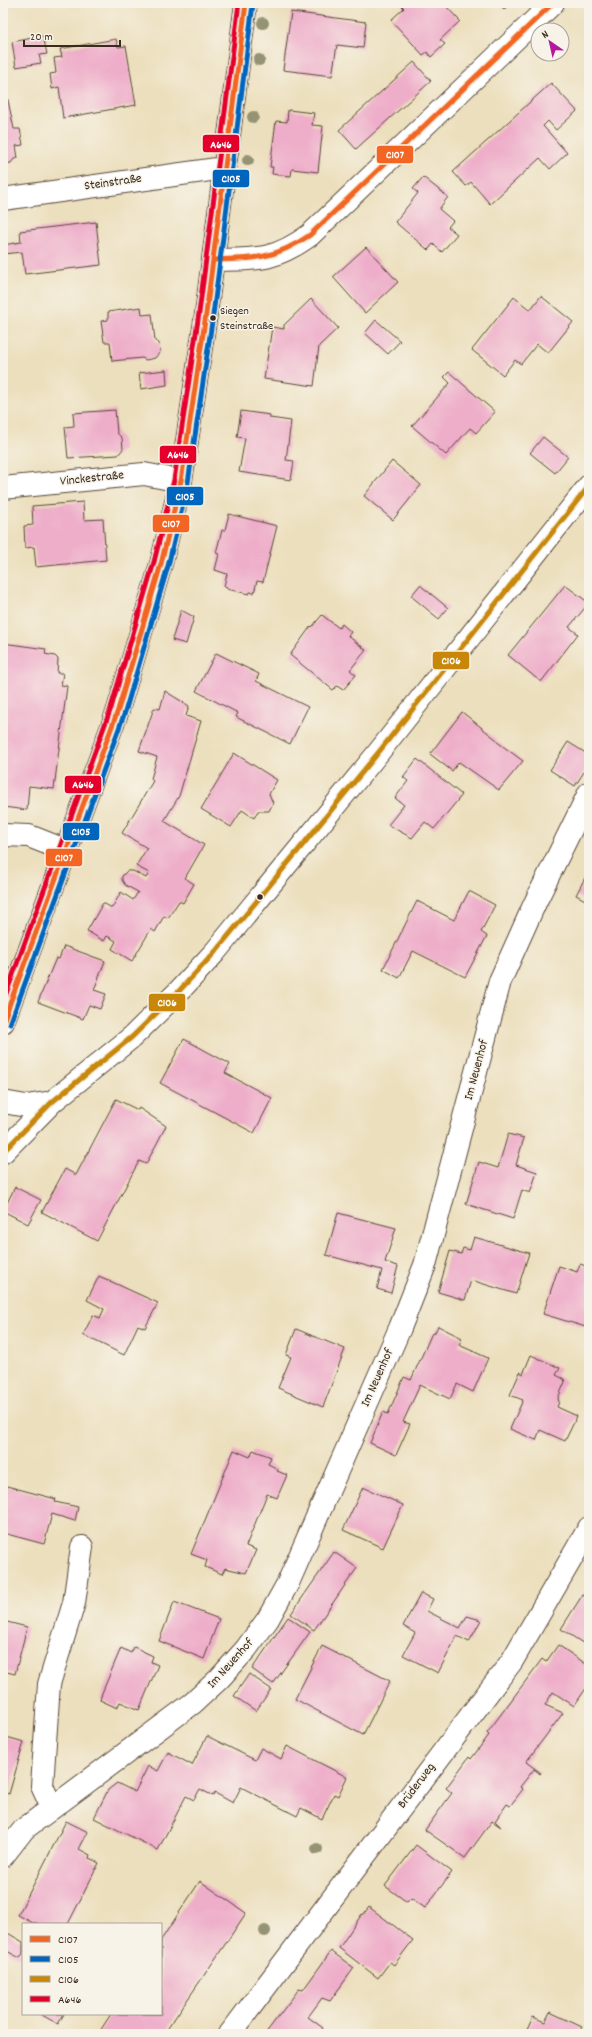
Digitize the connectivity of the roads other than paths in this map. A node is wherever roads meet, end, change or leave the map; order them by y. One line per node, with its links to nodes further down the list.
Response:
1 (246, 3): 3 (street)
2 (553, 3): 5 (street)
3 (224, 168): 4 (street, Steinstraße); 5 (street)
4 (3, 199)
5 (213, 260): 6 (street)
6 (181, 481): 8 (street, Vinckestraße); 11 (street)
7 (589, 486): 14 (street)
8 (3, 488)
9 (589, 793): 18 (street, Im Neuenhof)
10 (3, 835): 11 (street)
11 (67, 851): 12 (street)
12 (3, 1022)
13 (3, 1102): 14 (street)
14 (52, 1102): 15 (street)
15 (3, 1152)
16 (589, 1528): 20 (street, Brüderweg)
17 (82, 1547): 18 (street)
18 (52, 1808): 19 (street, Im Neuenhof)
19 (3, 1856)
20 (230, 2034)

